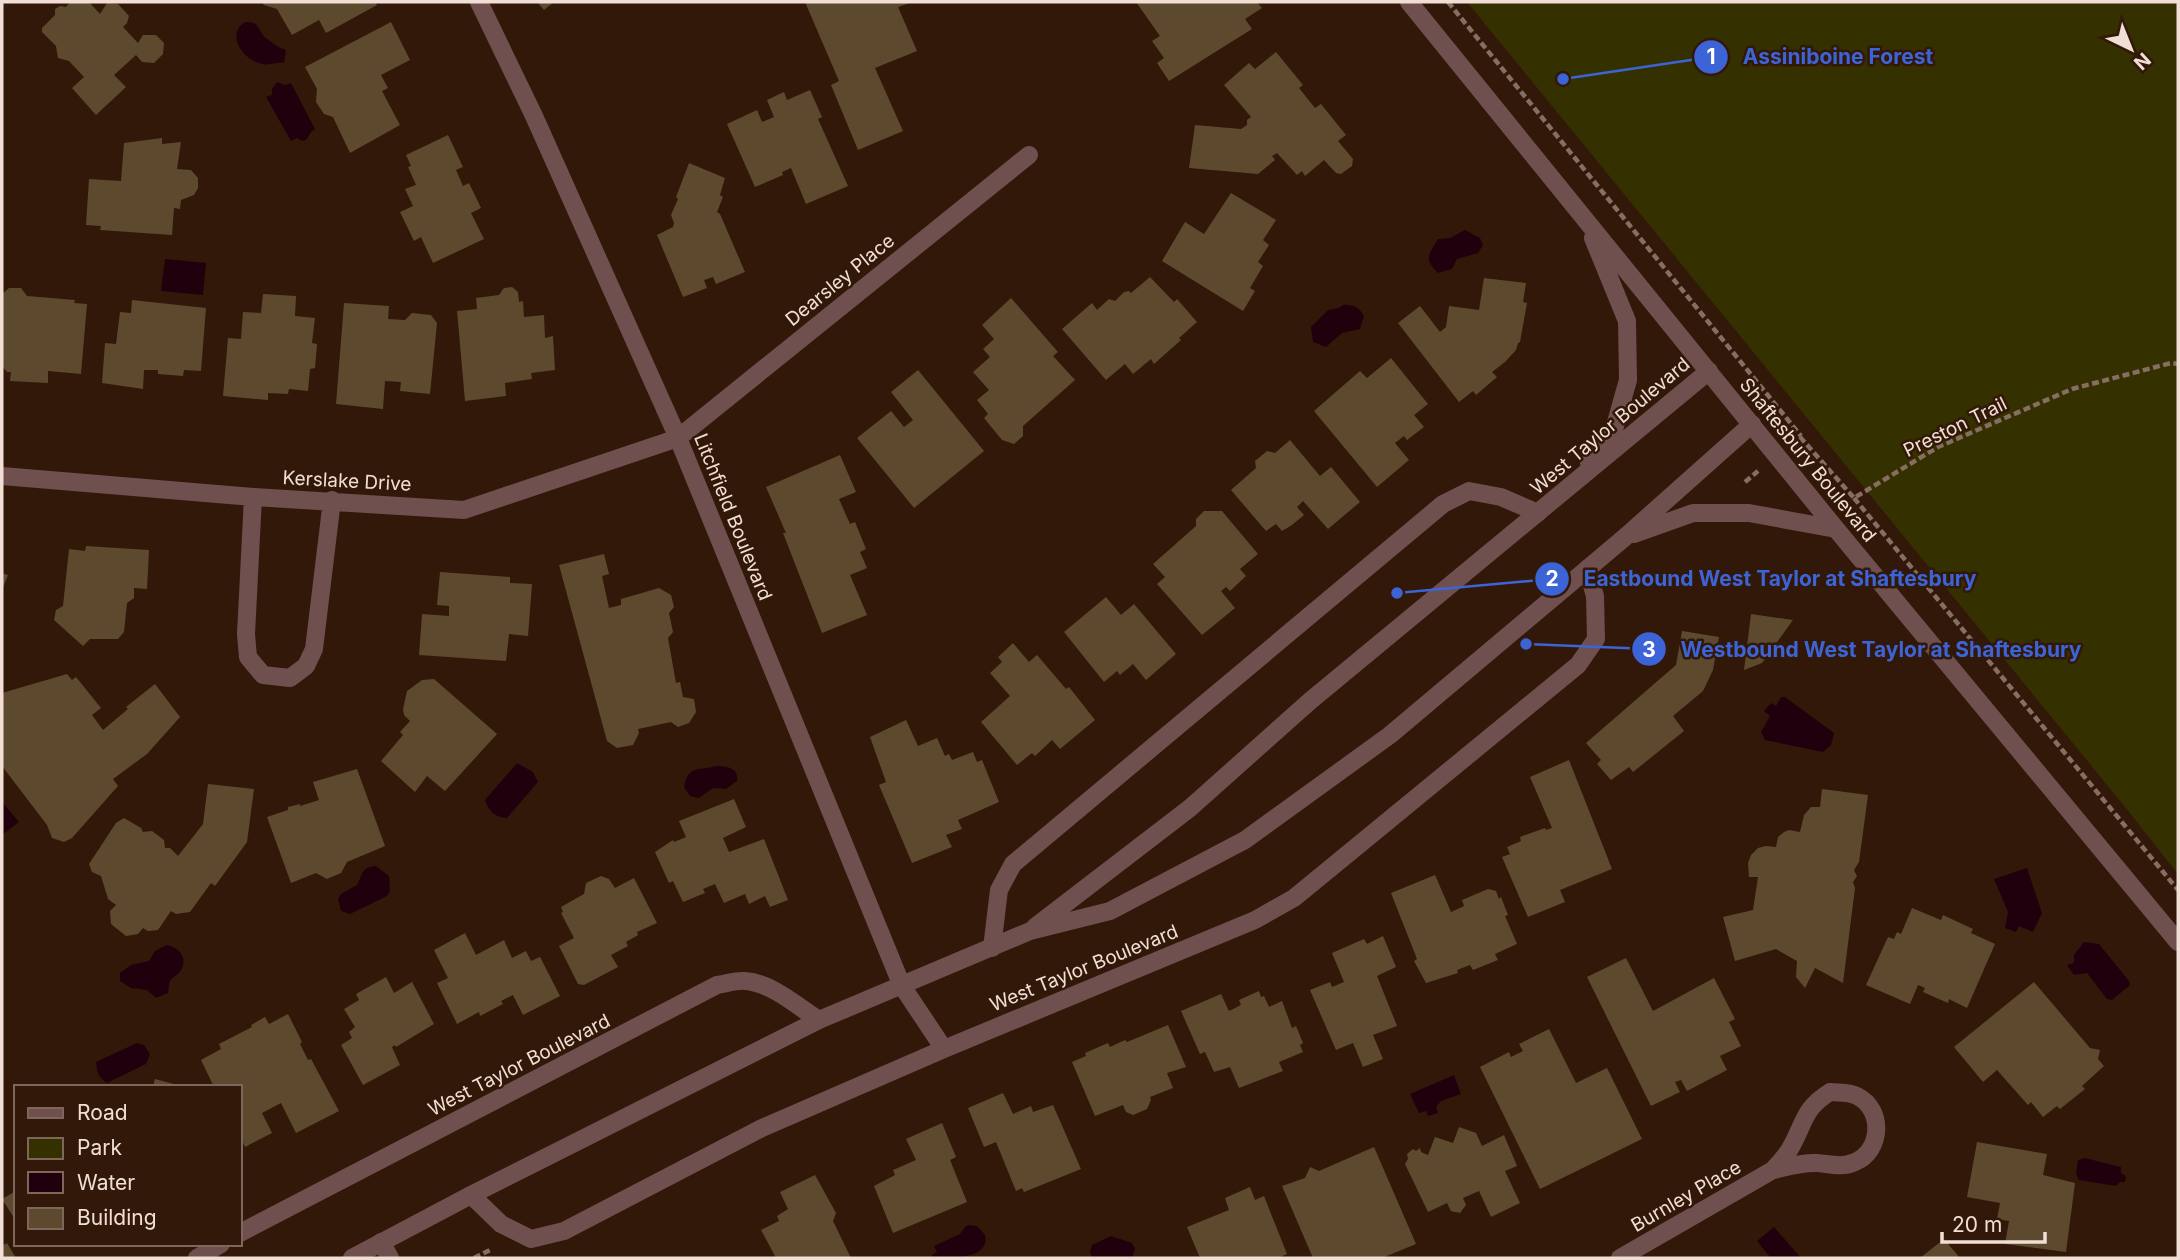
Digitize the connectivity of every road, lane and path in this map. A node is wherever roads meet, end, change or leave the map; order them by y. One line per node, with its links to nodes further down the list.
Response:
1 (479, 2): 10 (street, Litchfield Boulevard)
2 (1409, 2): 5 (street, Shaftesbury Boulevard)
3 (1448, 2): 9 (path)
4 (1029, 155): 10 (street, Dearsley Place)
5 (1583, 215): 7 (street, Shaftesbury Boulevard); 14 (street)
6 (2178, 364): 18 (path, Preston Trail)
7 (1709, 372): 8 (street, Shaftesbury Boulevard); 14 (street, West Taylor Boulevard)
8 (1752, 424): 11 (street, Shaftesbury Boulevard); 22 (street, West Taylor Boulevard)
9 (1801, 436): 11 (path); 18 (path)
10 (678, 438): 19 (street, Kerslake Drive); 28 (street, Litchfield Boulevard)
11 (1777, 456): 15 (path); 21 (street, Shaftesbury Boulevard)
12 (1738, 473): 15 (path)
13 (2, 476): 17 (street, Kerslake Drive)
14 (1577, 480): 20 (street, West Taylor Boulevard)
15 (1745, 482): 16 (path)
16 (1747, 494)
17 (253, 497): 19 (street, Kerslake Drive); 19 (street)
18 (1854, 498): 24 (path)
19 (332, 500)
20 (1538, 513): 25 (street, West Taylor Boulevard); 27 (street, West Taylor Boulevard)
21 (1836, 528): 22 (street); 26 (street, Shaftesbury Boulevard)
22 (1624, 538): 23 (street, West Taylor Boulevard)
23 (1587, 569): 25 (street, West Taylor Boulevard); 30 (street, West Taylor Boulevard)
24 (2178, 890)
25 (1030, 931): 27 (street, West Taylor Boulevard)
26 (2178, 942)
27 (992, 948): 28 (street, West Taylor Boulevard)
28 (902, 986): 29 (street, West Taylor Boulevard); 30 (street, Litchfield Boulevard)
29 (818, 1020): 32 (street, West Taylor Boulevard); 33 (street, West Taylor Boulevard)
30 (944, 1049): 32 (street, West Taylor Boulevard)
31 (1773, 1170): 31 (street, Burnley Place); 39 (street, Burnley Place)
32 (471, 1195): 34 (street, West Taylor Boulevard)
33 (242, 1232)
34 (381, 1242): 37 (street, West Taylor Boulevard); 38 (street)
35 (218, 1246): 36 (street)
36 (197, 1258)
37 (352, 1258)
38 (390, 1258)
39 (1619, 1258)

